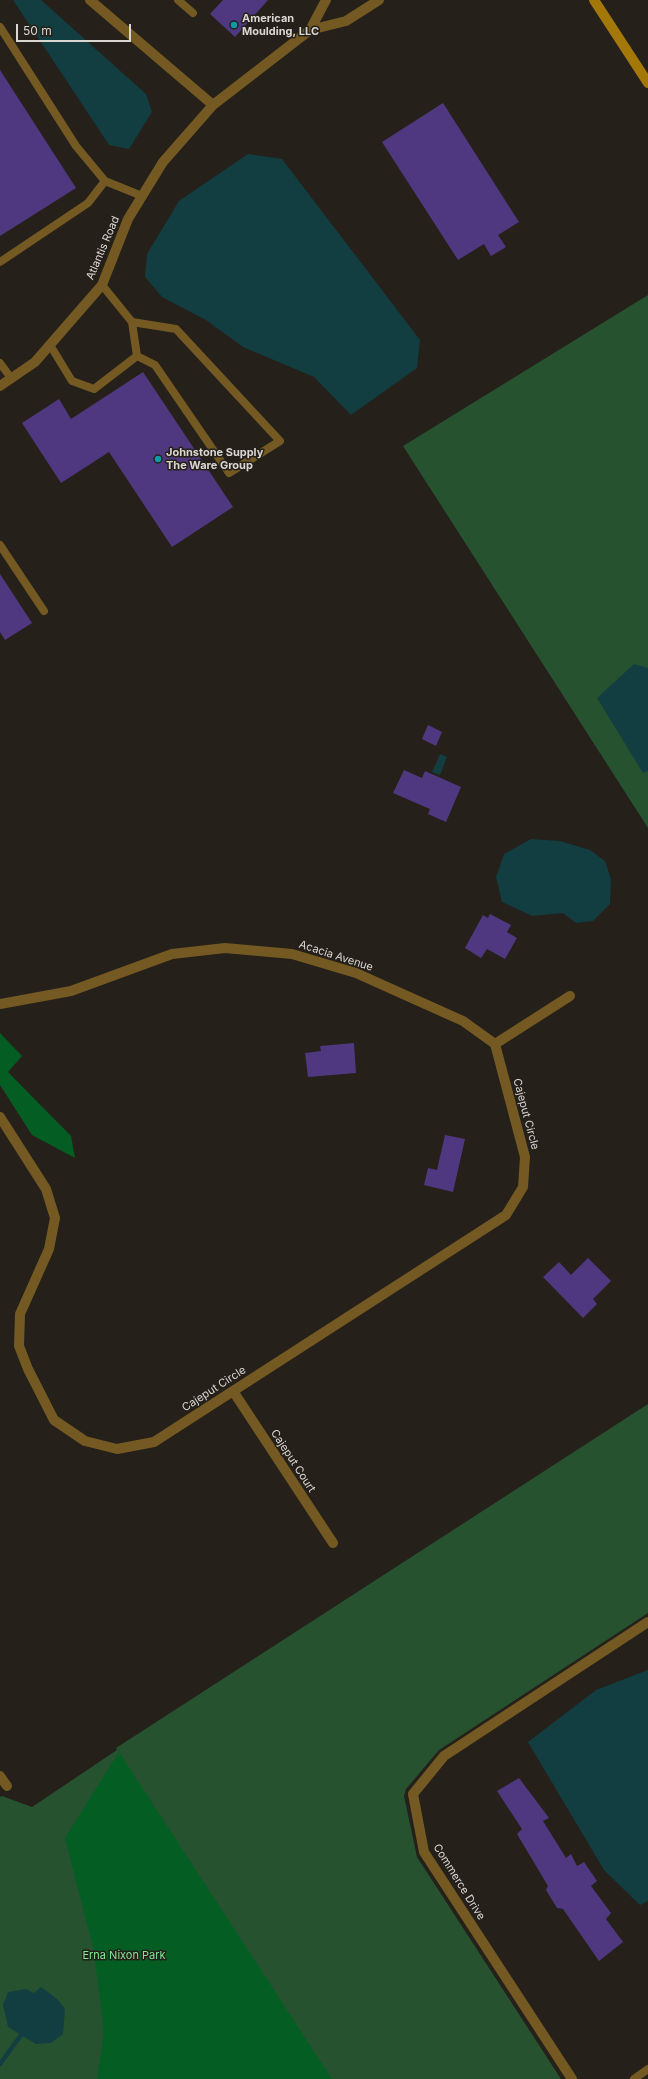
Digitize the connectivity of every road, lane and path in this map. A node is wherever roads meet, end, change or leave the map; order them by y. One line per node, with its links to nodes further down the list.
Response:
1 (91, 0): 10 (street)
2 (178, 0): 6 (lane)
3 (326, 0): 8 (street, Atlantis Road)
4 (379, 0): 8 (street, Atlantis Road)
5 (594, 0): 9 (main road)
6 (193, 13)
7 (0, 27): 11 (lane)
8 (310, 30): 10 (street, Atlantis Road)
9 (648, 83)
10 (213, 105): 12 (street, Atlantis Road)
11 (105, 181): 12 (lane); 13 (lane)
12 (142, 196): 14 (street, Atlantis Road)
13 (0, 262)
14 (102, 286): 15 (lane); 16 (street, Atlantis Road)
15 (132, 322): 17 (lane); 17 (lane)
16 (50, 346): 17 (lane); 19 (street, Atlantis Road)
17 (137, 356)
18 (0, 363): 19 (lane)
19 (11, 378): 20 (street, Atlantis Road)
20 (0, 386)
21 (0, 545): 22 (lane)
22 (44, 611)
23 (570, 996): 25 (street)
24 (0, 1004): 25 (street, Acacia Avenue)
25 (495, 1044): 27 (street, Cajeput Circle)
26 (0, 1117): 27 (street, Cajeput Circle)
27 (233, 1391): 28 (street, Cajeput Court)
28 (333, 1543)
29 (648, 1622): 33 (street, Commerce Drive)
30 (0, 1776): 31 (street)
31 (7, 1786)
32 (648, 2069): 34 (lane)
33 (572, 2079)
34 (634, 2079)

